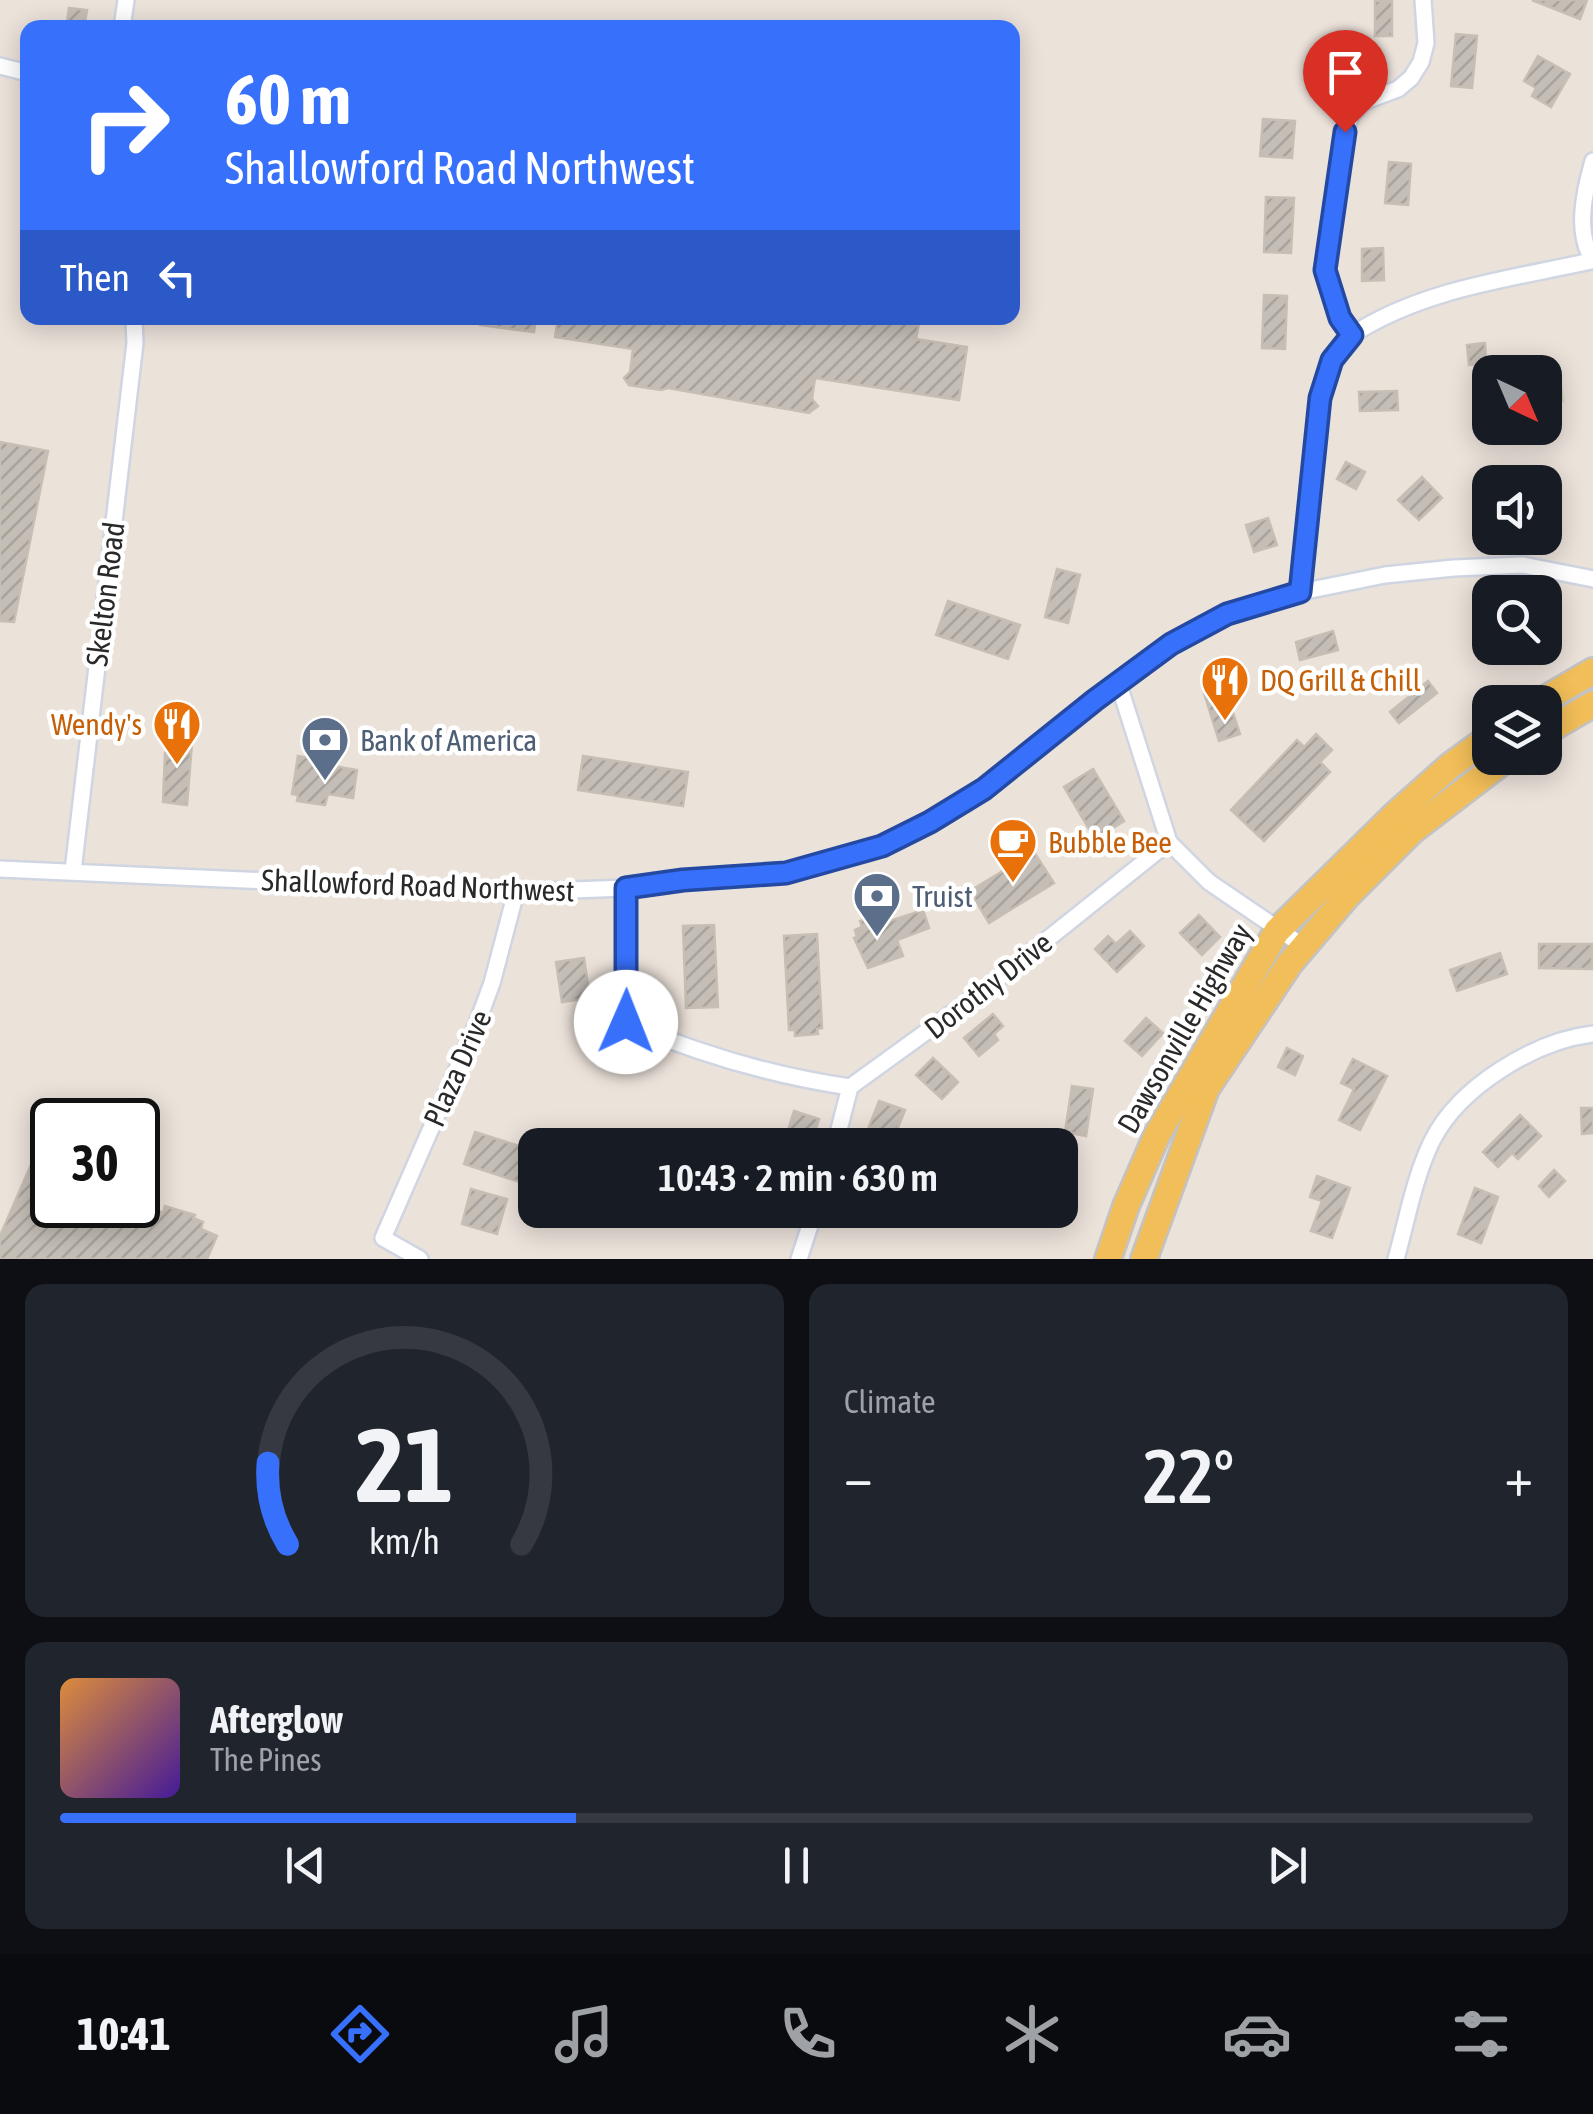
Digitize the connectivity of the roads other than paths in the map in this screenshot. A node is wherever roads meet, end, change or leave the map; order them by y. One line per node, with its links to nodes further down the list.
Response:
1 (1422, 0): 5 (street)
2 (1593, 160): 3 (street)
3 (1592, 260): 5 (street)
4 (134, 325): 17 (street, Skelton Road)
5 (1352, 335): 7 (street)
6 (1593, 578): 7 (street, Shallowford Road Northwest)
7 (1300, 592): 9 (street, Shallowford Road Northwest)
8 (1593, 671): 10 (main road)
9 (1118, 682): 15 (street); 18 (street, Shallowford Road Northwest)
10 (1562, 689)
11 (1593, 704): 12 (main road)
12 (1562, 722)
13 (1472, 750): 20 (main road, Dawsonville Highway)
14 (1485, 775): 21 (main road, Dawsonville Highway)
15 (1169, 842): 20 (street); 23 (street, Dorothy Drive)
16 (0, 869): 17 (street, Shallowford Road Northwest)
17 (73, 871): 19 (street, Shallowford Road Northwest)
18 (626, 888): 19 (street, Shallowford Road Northwest); 23 (street)
19 (516, 892): 26 (street, Plaza Drive)
20 (1277, 931): 21 (street); 28 (main road, Dawsonville Highway)
21 (1303, 946): 29 (main road, Dawsonville Highway)
22 (1593, 1034): 30 (street)
23 (850, 1087): 24 (street)
24 (839, 1128)
25 (809, 1228): 27 (street)
26 (420, 1259)
27 (800, 1259)
28 (1108, 1259)
29 (1144, 1259)
30 (1396, 1259)

